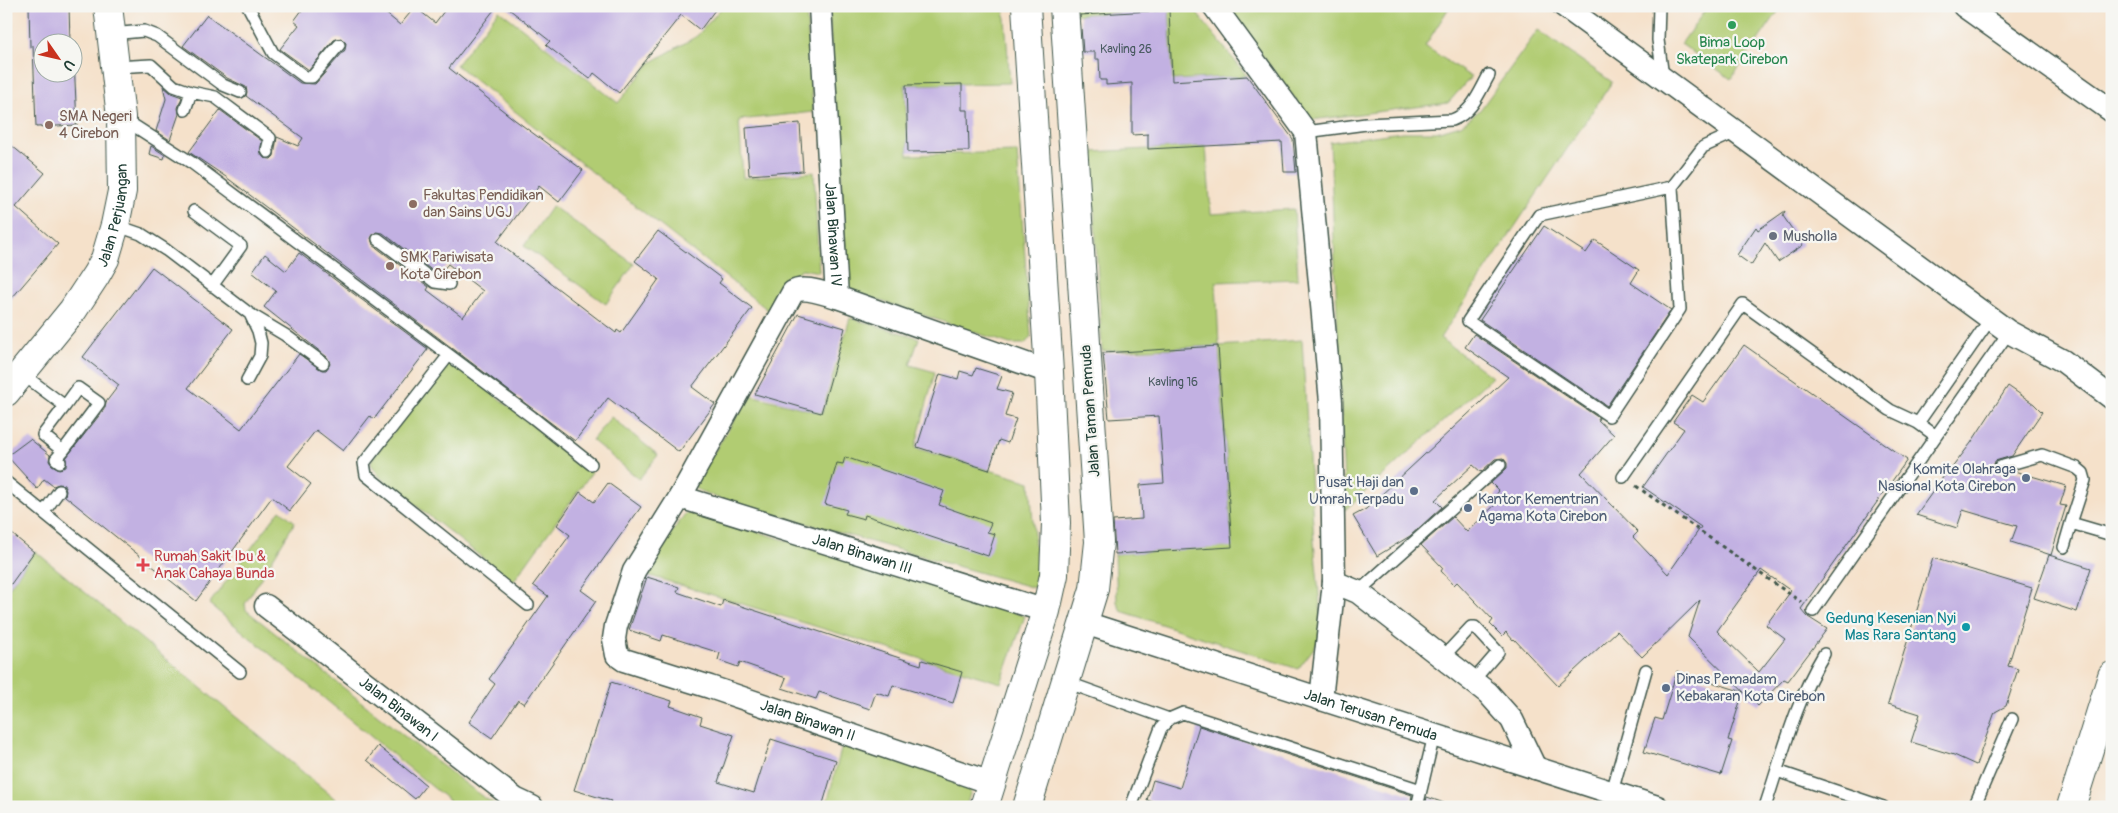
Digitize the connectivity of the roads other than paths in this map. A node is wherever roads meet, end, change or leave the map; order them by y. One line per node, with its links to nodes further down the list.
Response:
1 (108, 6): 10 (street, Jalan Perjuangan)
2 (248, 6): 11 (lane)
3 (820, 6): 29 (street, Jalan Binawan IV)
4 (1026, 6): 35 (street)
5 (1064, 6): 59 (street, Jalan Taman Pemuda)
6 (1214, 6): 20 (street)
7 (1564, 6): 14 (street)
8 (1659, 6): 14 (lane)
9 (1964, 6): 18 (street)
10 (111, 34): 12 (street, Jalan Perjuangan); 16 (lane)
11 (339, 45)
12 (115, 67): 15 (lane); 19 (street, Jalan Perjuangan)
13 (1489, 75): 20 (lane)
14 (1663, 79): 21 (street)
15 (191, 92): 17 (lane); 22 (lane)
16 (240, 92)
17 (185, 110)
18 (2112, 111)
19 (121, 117): 25 (street, Jalan Perjuangan); 33 (lane)
20 (1306, 132): 53 (street)
21 (1736, 132): 23 (lane); 31 (street)
22 (268, 152)
23 (1672, 187): 23 (lane)
24 (194, 210): 28 (lane)
25 (115, 225): 28 (lane); 37 (street, Jalan Perjuangan)
26 (378, 239): 27 (lane)
27 (449, 284)
28 (212, 286): 30 (lane)
29 (837, 297): 35 (street, Jalan Binawan IV); 48 (street)
30 (250, 314): 34 (lane); 36 (lane)
31 (1991, 318): 32 (street); 40 (lane)
32 (2010, 332): 38 (street); 41 (lane)
33 (449, 355): 42 (lane); 55 (lane)
34 (323, 363)
35 (1049, 372): 58 (street)
36 (247, 380)
37 (14, 382): 39 (lane)
38 (2112, 398)
39 (65, 406): 39 (lane)
40 (1918, 423): 41 (lane); 45 (lane)
41 (1936, 436): 57 (lane)
42 (591, 464)
43 (1500, 465): 54 (lane)
44 (2000, 467): 50 (lane)
45 (1624, 477)
46 (6, 482): 49 (lane)
47 (59, 491): 49 (lane)
48 (680, 497): 58 (street, Jalan Binawan III); 76 (street, Jalan Binawan II)
49 (44, 512): 64 (lane)
50 (2071, 523): 51 (lane); 52 (lane)
51 (2112, 535)
52 (2064, 546)
53 (1334, 582): 54 (street); 68 (street)
54 (1358, 592): 61 (street)
55 (528, 605)
56 (266, 606): 77 (street, Jalan Binawan I)
57 (1813, 610)
58 (1046, 611): 59 (street); 63 (street)
59 (1085, 623): 67 (street, Jalan Taman Pemuda); 68 (street, Jalan Terusan Pemuda)
60 (1824, 654): 73 (lane)
61 (1442, 657): 66 (street); 66 (lane)
62 (1646, 670): 75 (lane)
63 (1026, 671): 67 (street); 76 (street)
64 (240, 672)
65 (2112, 676): 85 (street)
66 (1473, 680): 72 (street)
67 (1066, 682): 69 (lane); 78 (street, Jalan Taman Pemuda)
68 (1321, 699): 71 (street, Jalan Terusan Pemuda)
69 (1169, 719): 74 (lane); 79 (lane)
70 (2012, 719): 84 (lane)
71 (1434, 735): 72 (street, Jalan Terusan Pemuda); 74 (lane)
72 (1535, 768): 75 (street, Jalan Terusan Pemuda)
73 (1777, 771): 82 (lane); 83 (lane)
74 (1421, 790): 80 (lane)
75 (1612, 792): 81 (street, Jalan Terusan Pemuda)
76 (987, 795)
77 (532, 807)
78 (1027, 807)
79 (1131, 807)
80 (1417, 807)
81 (1657, 807)
82 (1765, 807)
83 (1883, 807)
84 (1974, 807)
85 (2071, 807)

